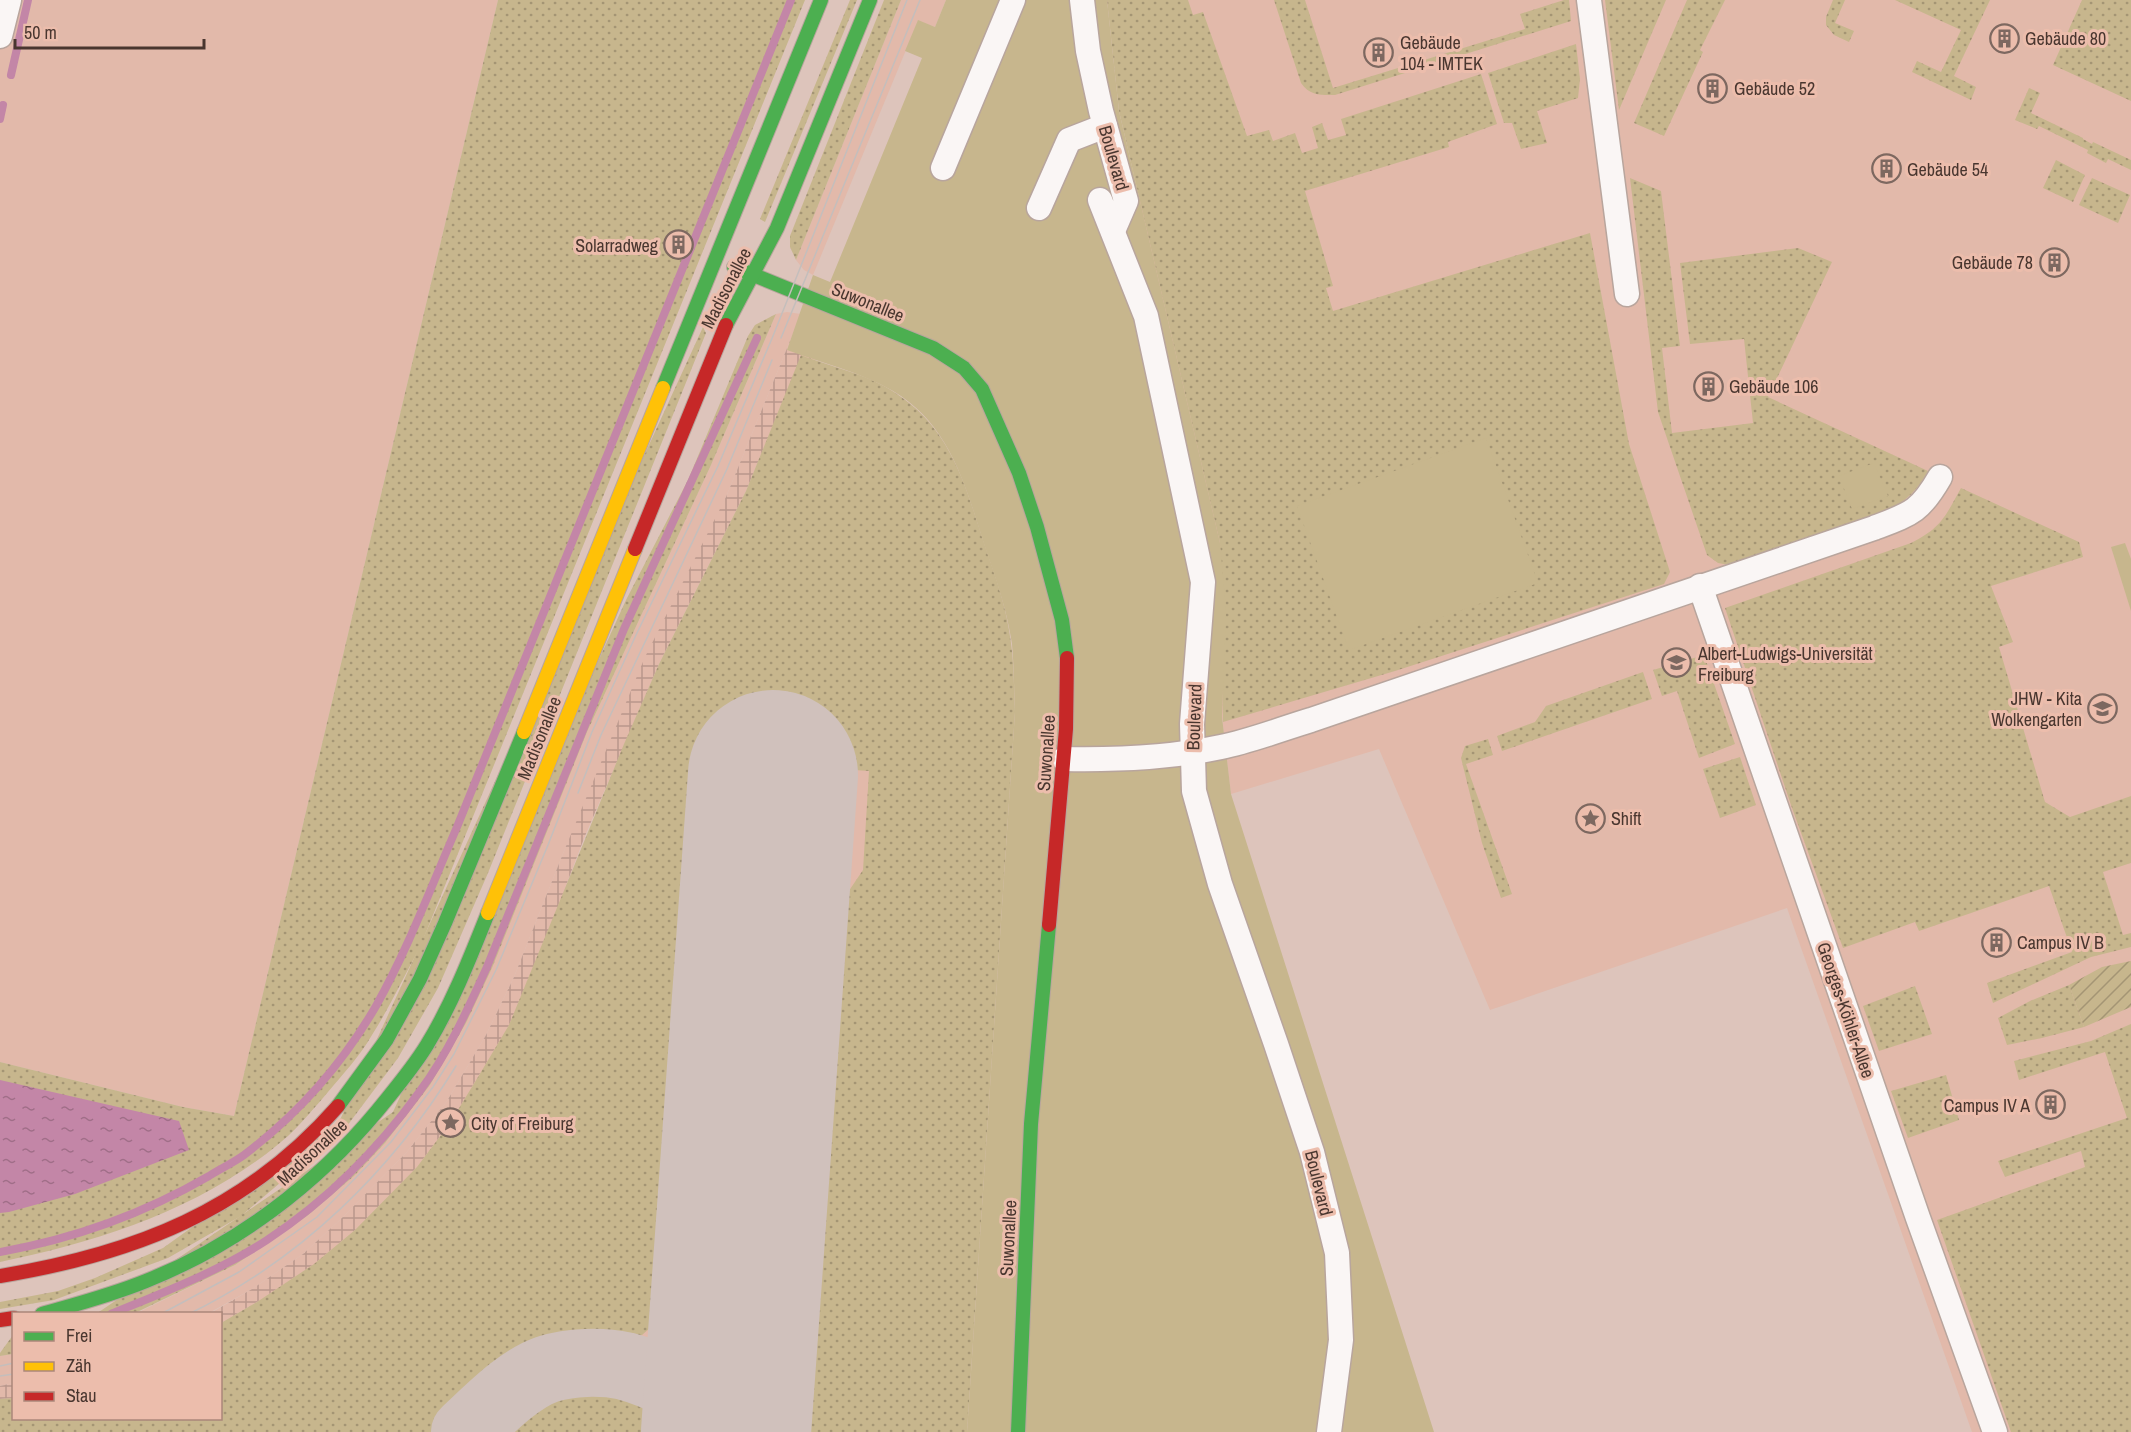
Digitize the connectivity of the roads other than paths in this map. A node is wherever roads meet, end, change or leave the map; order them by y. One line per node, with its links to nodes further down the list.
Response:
1 (9, 0): 7 (street)
2 (821, 0): 13 (main road, Madisonallee)
3 (870, 0): 14 (main road, Madisonallee)
4 (1012, 0): 9 (street)
5 (1082, 0): 8 (street, Boulevard)
6 (1589, 0): 15 (street)
7 (0, 36)
8 (1105, 126): 11 (street); 12 (street, Boulevard)
9 (943, 168)
10 (1100, 200): 12 (street)
11 (1039, 208)
12 (1113, 231): 18 (street, Boulevard)
13 (715, 260): 14 (main road, Suwonallee); 20 (main road, Madisonallee)
14 (753, 274): 19 (main road, Suwonallee); 21 (main road, Madisonallee)
15 (1627, 294)
16 (1940, 477): 17 (street)
17 (1700, 586): 18 (street); 24 (street, Georges-Köhler-Allee)
18 (1191, 752): 19 (street); 23 (street, Boulevard)
19 (1064, 759): 22 (main road, Suwonallee)
20 (0, 1276)
21 (50, 1312)
22 (1018, 1432)
23 (1329, 1432)
24 (1995, 1432)

